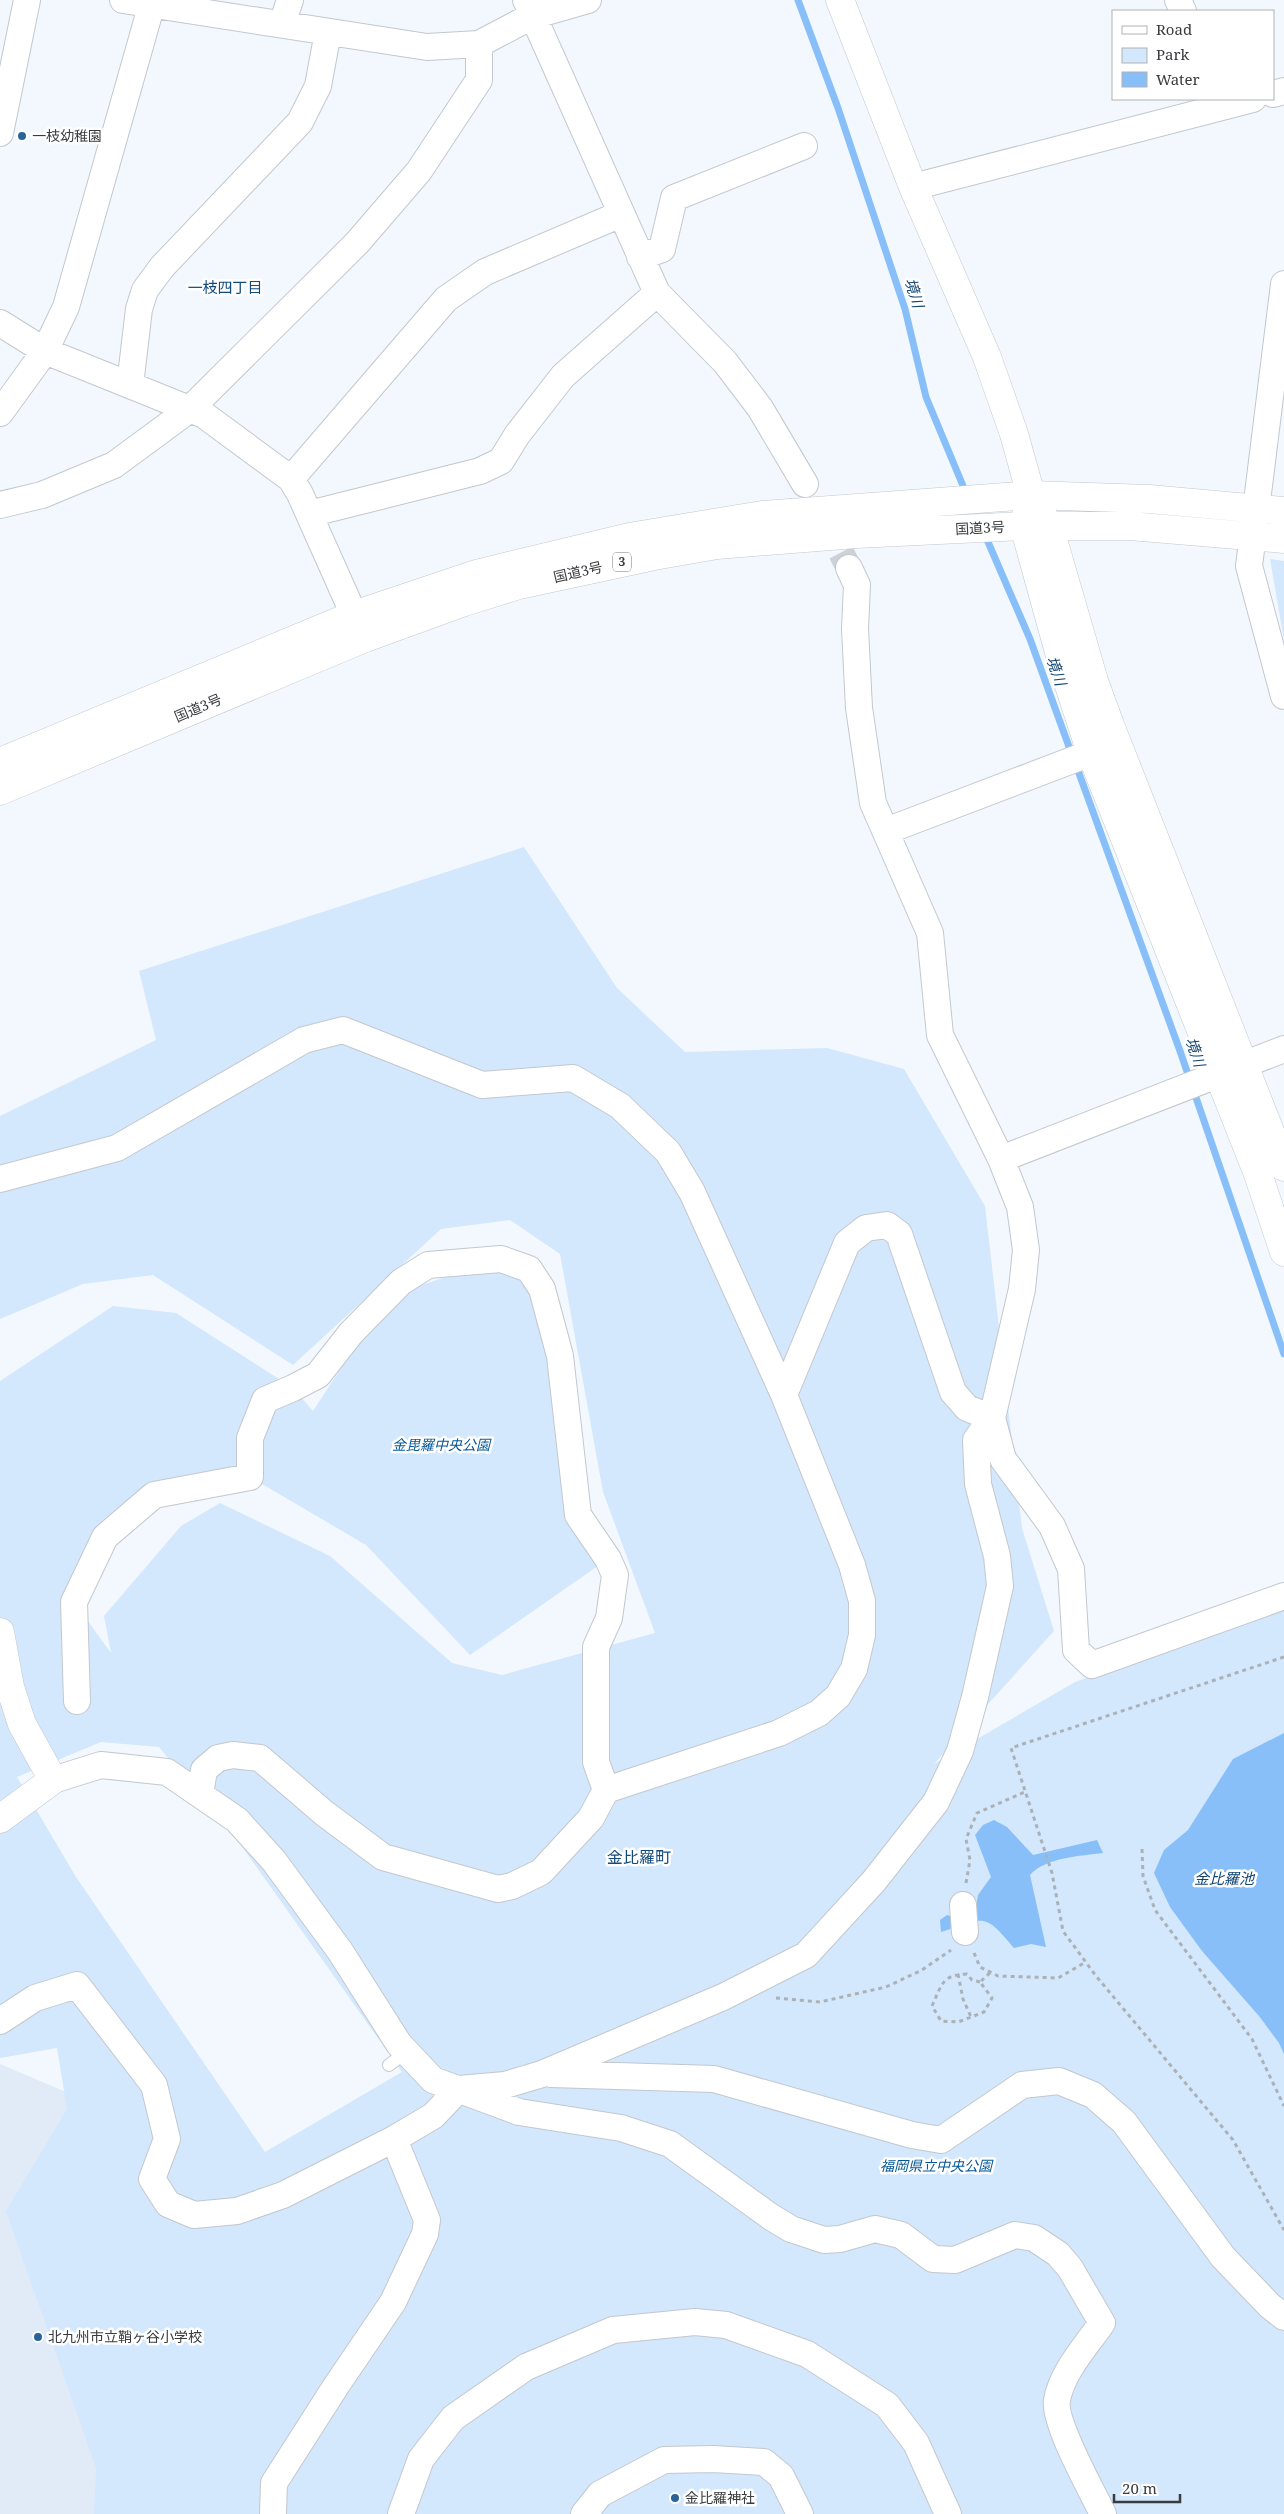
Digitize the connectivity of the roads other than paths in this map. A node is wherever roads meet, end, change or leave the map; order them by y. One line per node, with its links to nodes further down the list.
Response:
1 (26, 0): 13 (street)
2 (123, 0): 6 (street)
3 (290, 0): 8 (street)
4 (588, 0): 7 (street)
5 (841, 0): 15 (main road)
6 (153, 2): 8 (street); 22 (street)
7 (529, 8): 10 (street); 16 (street)
8 (282, 24): 9 (street)
9 (328, 32): 10 (street); 23 (street)
10 (479, 44): 24 (street)
11 (1245, 100): 12 (street)
12 (1221, 103): 15 (street)
13 (0, 133)
14 (804, 146): 17 (street)
15 (913, 187): 28 (main road)
16 (621, 214): 17 (street); 26 (street)
17 (640, 257): 19 (street)
18 (1284, 284): 21 (street)
19 (657, 293): 27 (street); 31 (street)
20 (0, 323): 22 (street)
21 (1281, 341): 30 (street)
22 (45, 351): 23 (street); 25 (street)
23 (130, 385): 24 (street)
24 (190, 409): 26 (street); 29 (street)
25 (0, 413)
26 (291, 480): 31 (street)
27 (805, 484)
28 (1031, 495): 30 (main road, 国道3号 / 3); 32 (main road); 36 (main road, 国道3号 / 3)
29 (0, 505)
30 (1271, 509): 33 (street)
31 (309, 514): 36 (street)
32 (1037, 526): 33 (main road, 国道3号 / 3); 38 (main road); 40 (main road, 国道3号 / 3); 43 (main road)
33 (1254, 536): 34 (main road, 国道3号 / 3); 37 (street)
34 (1284, 539)
35 (849, 568): 41 (street)
36 (354, 614): 39 (main road, 国道3号 / 3)
37 (1284, 696)
38 (1091, 753): 41 (street); 44 (main road)
39 (0, 762)
40 (0, 791)
41 (886, 831): 45 (street)
42 (1284, 1049): 43 (street)
43 (1245, 1065): 44 (street); 46 (main road)
44 (1220, 1075): 45 (street); 46 (main road)
45 (1001, 1159): 50 (street)
46 (1275, 1168): 48 (main road)
47 (0, 1179): 49 (street)
48 (1284, 1252)
49 (784, 1395): 50 (street); 55 (street)
50 (992, 1418): 51 (street); 61 (street)
51 (1284, 1596)
52 (0, 1632): 54 (main road)
53 (77, 1701): 55 (street)
54 (54, 1780): 56 (street); 57 (main road)
55 (606, 1790): 56 (street)
56 (200, 1794): 62 (street)
57 (0, 1819)
58 (963, 1904): 59 (street)
59 (967, 1937)
60 (0, 2021): 63 (street)
61 (542, 2074): 62 (street); 64 (street)
62 (459, 2089): 63 (street); 70 (street)
63 (394, 2138): 65 (street)
64 (1284, 2317)
65 (274, 2514)
66 (401, 2514): 69 (street)
67 (584, 2514): 68 (street)
68 (800, 2514)
69 (948, 2514)
70 (1102, 2514)

